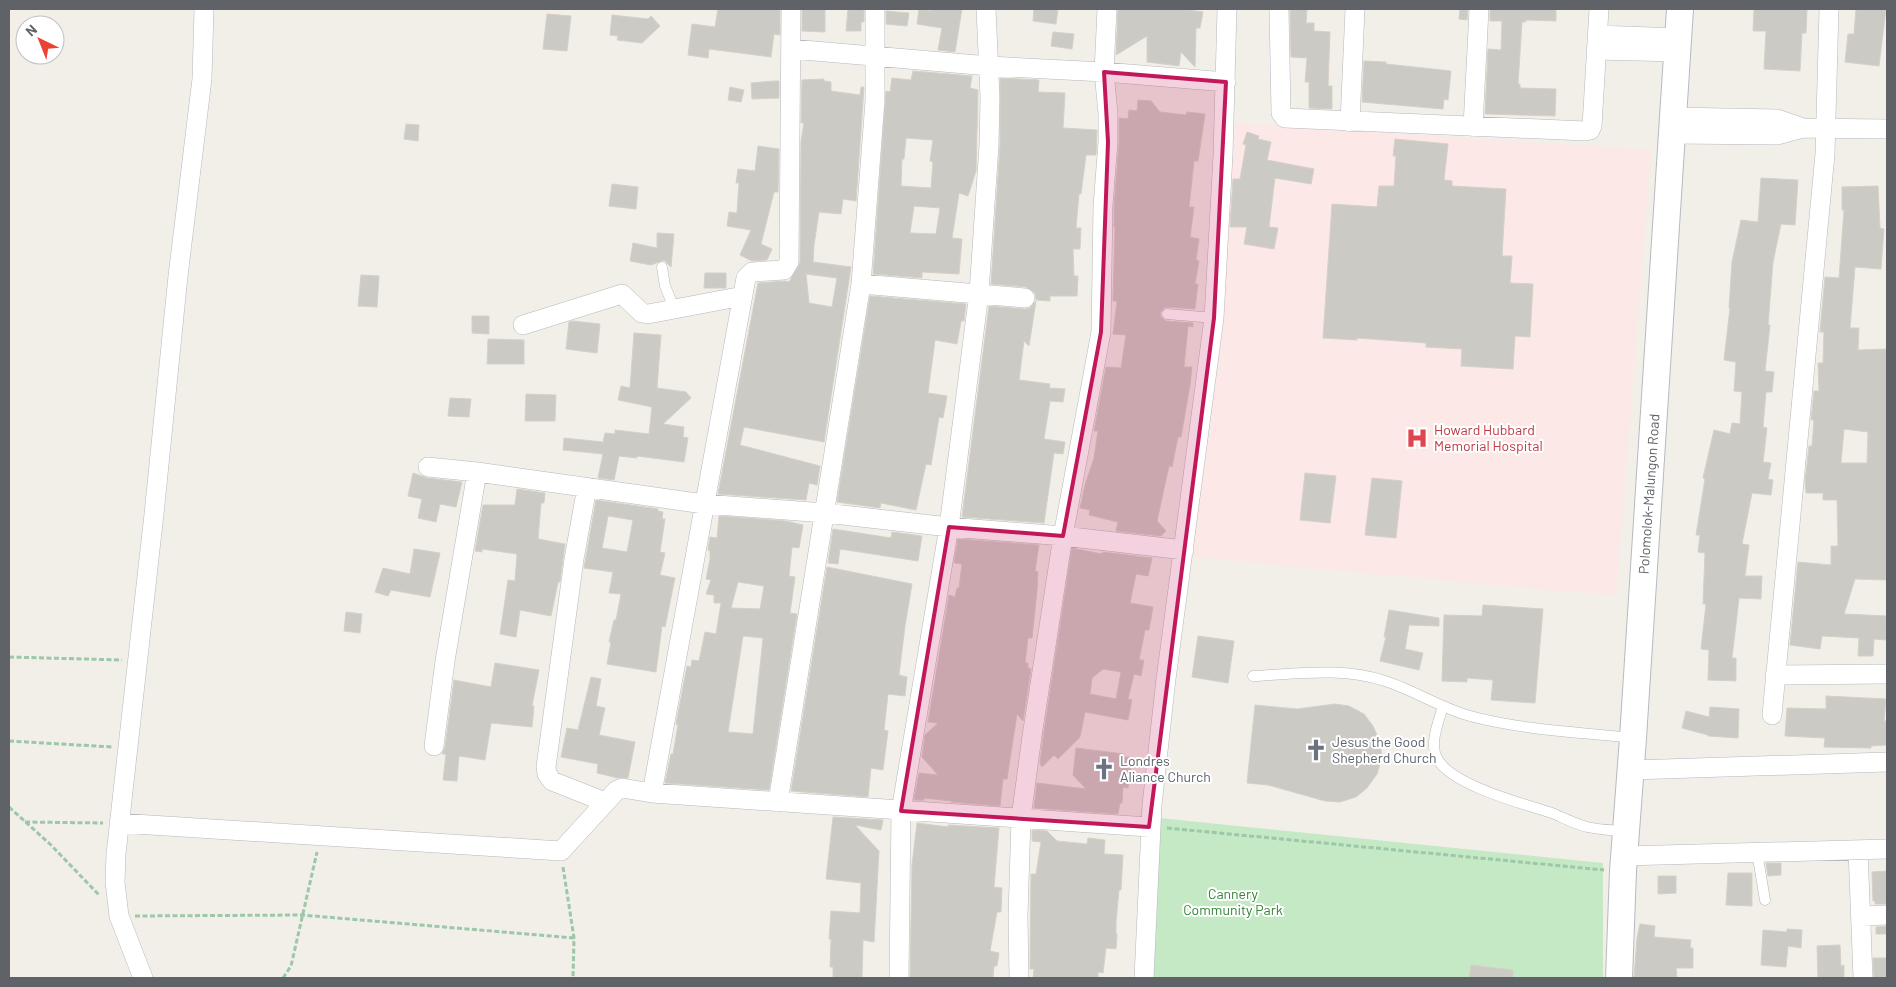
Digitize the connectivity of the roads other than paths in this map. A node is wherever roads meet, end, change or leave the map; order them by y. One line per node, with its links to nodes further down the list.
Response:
1 (204, 9): 56 (street)
2 (791, 9): 15 (street)
3 (875, 9): 16 (street)
4 (986, 9): 17 (street)
5 (1107, 9): 18 (street)
6 (1227, 9): 19 (street)
7 (1279, 9): 20 (street)
8 (1355, 9): 20 (street)
9 (1479, 9): 22 (street)
10 (1598, 9): 13 (street)
11 (1680, 9): 14 (main road, Polomolok-Malungon Road)
12 (1829, 9): 23 (street)
13 (1597, 42): 14 (street); 22 (street)
14 (1678, 45): 21 (main road, Polomolok-Malungon Road)
15 (791, 49): 16 (street); 28 (street)
16 (875, 56): 17 (street); 26 (street)
17 (989, 66): 18 (street); 27 (street)
18 (1104, 72): 19 (street); 40 (street)
19 (1226, 82): 32 (street)
20 (1350, 122): 22 (street)
21 (1673, 126): 23 (street); 47 (main road, Polomolok-Malungon Road)
22 (1473, 127)
23 (1826, 128): 24 (street); 43 (street)
24 (1887, 129)
25 (662, 267): 30 (lane)
26 (862, 284): 27 (street); 38 (street)
27 (979, 294): 29 (street); 39 (street)
28 (743, 296): 30 (street); 37 (street)
29 (1025, 298)
30 (674, 308): 33 (street)
31 (1167, 314): 32 (lane)
32 (1214, 318): 41 (street)
33 (523, 325)
34 (428, 467): 35 (street)
35 (477, 472): 36 (street); 48 (street)
36 (587, 487): 37 (street); 52 (street)
37 (704, 504): 38 (street); 51 (street)
38 (825, 513): 39 (street); 53 (street)
39 (950, 527): 40 (street); 54 (street)
40 (1063, 536): 41 (street); 55 (street)
41 (1184, 550): 57 (street)
42 (1887, 674): 43 (street)
43 (1775, 675): 46 (street)
44 (1252, 676): 45 (lane)
45 (1443, 706): 47 (lane); 61 (lane)
46 (1772, 715)
47 (1633, 738): 50 (main road, Polomolok-Malungon Road)
48 (434, 746)
49 (1887, 762): 50 (street)
50 (1631, 770): 61 (main road, Polomolok-Malungon Road)
51 (652, 793): 52 (street); 53 (street)
52 (605, 802): 56 (street)
53 (778, 802): 54 (street)
54 (901, 811): 55 (street); 66 (street)
55 (1021, 818): 57 (street); 67 (street)
56 (119, 823): 65 (street)
57 (1149, 828): 68 (street)
58 (1887, 849): 59 (street)
59 (1858, 850): 60 (street); 64 (street)
60 (1757, 852): 61 (street); 62 (lane)
61 (1625, 853): 69 (main road, Polomolok-Malungon Road)
62 (1765, 900)
63 (1887, 915): 64 (street)
64 (1861, 916): 70 (street)
65 (143, 978)
66 (900, 978)
67 (1020, 978)
68 (1144, 978)
69 (1619, 978)
70 (1863, 978)

